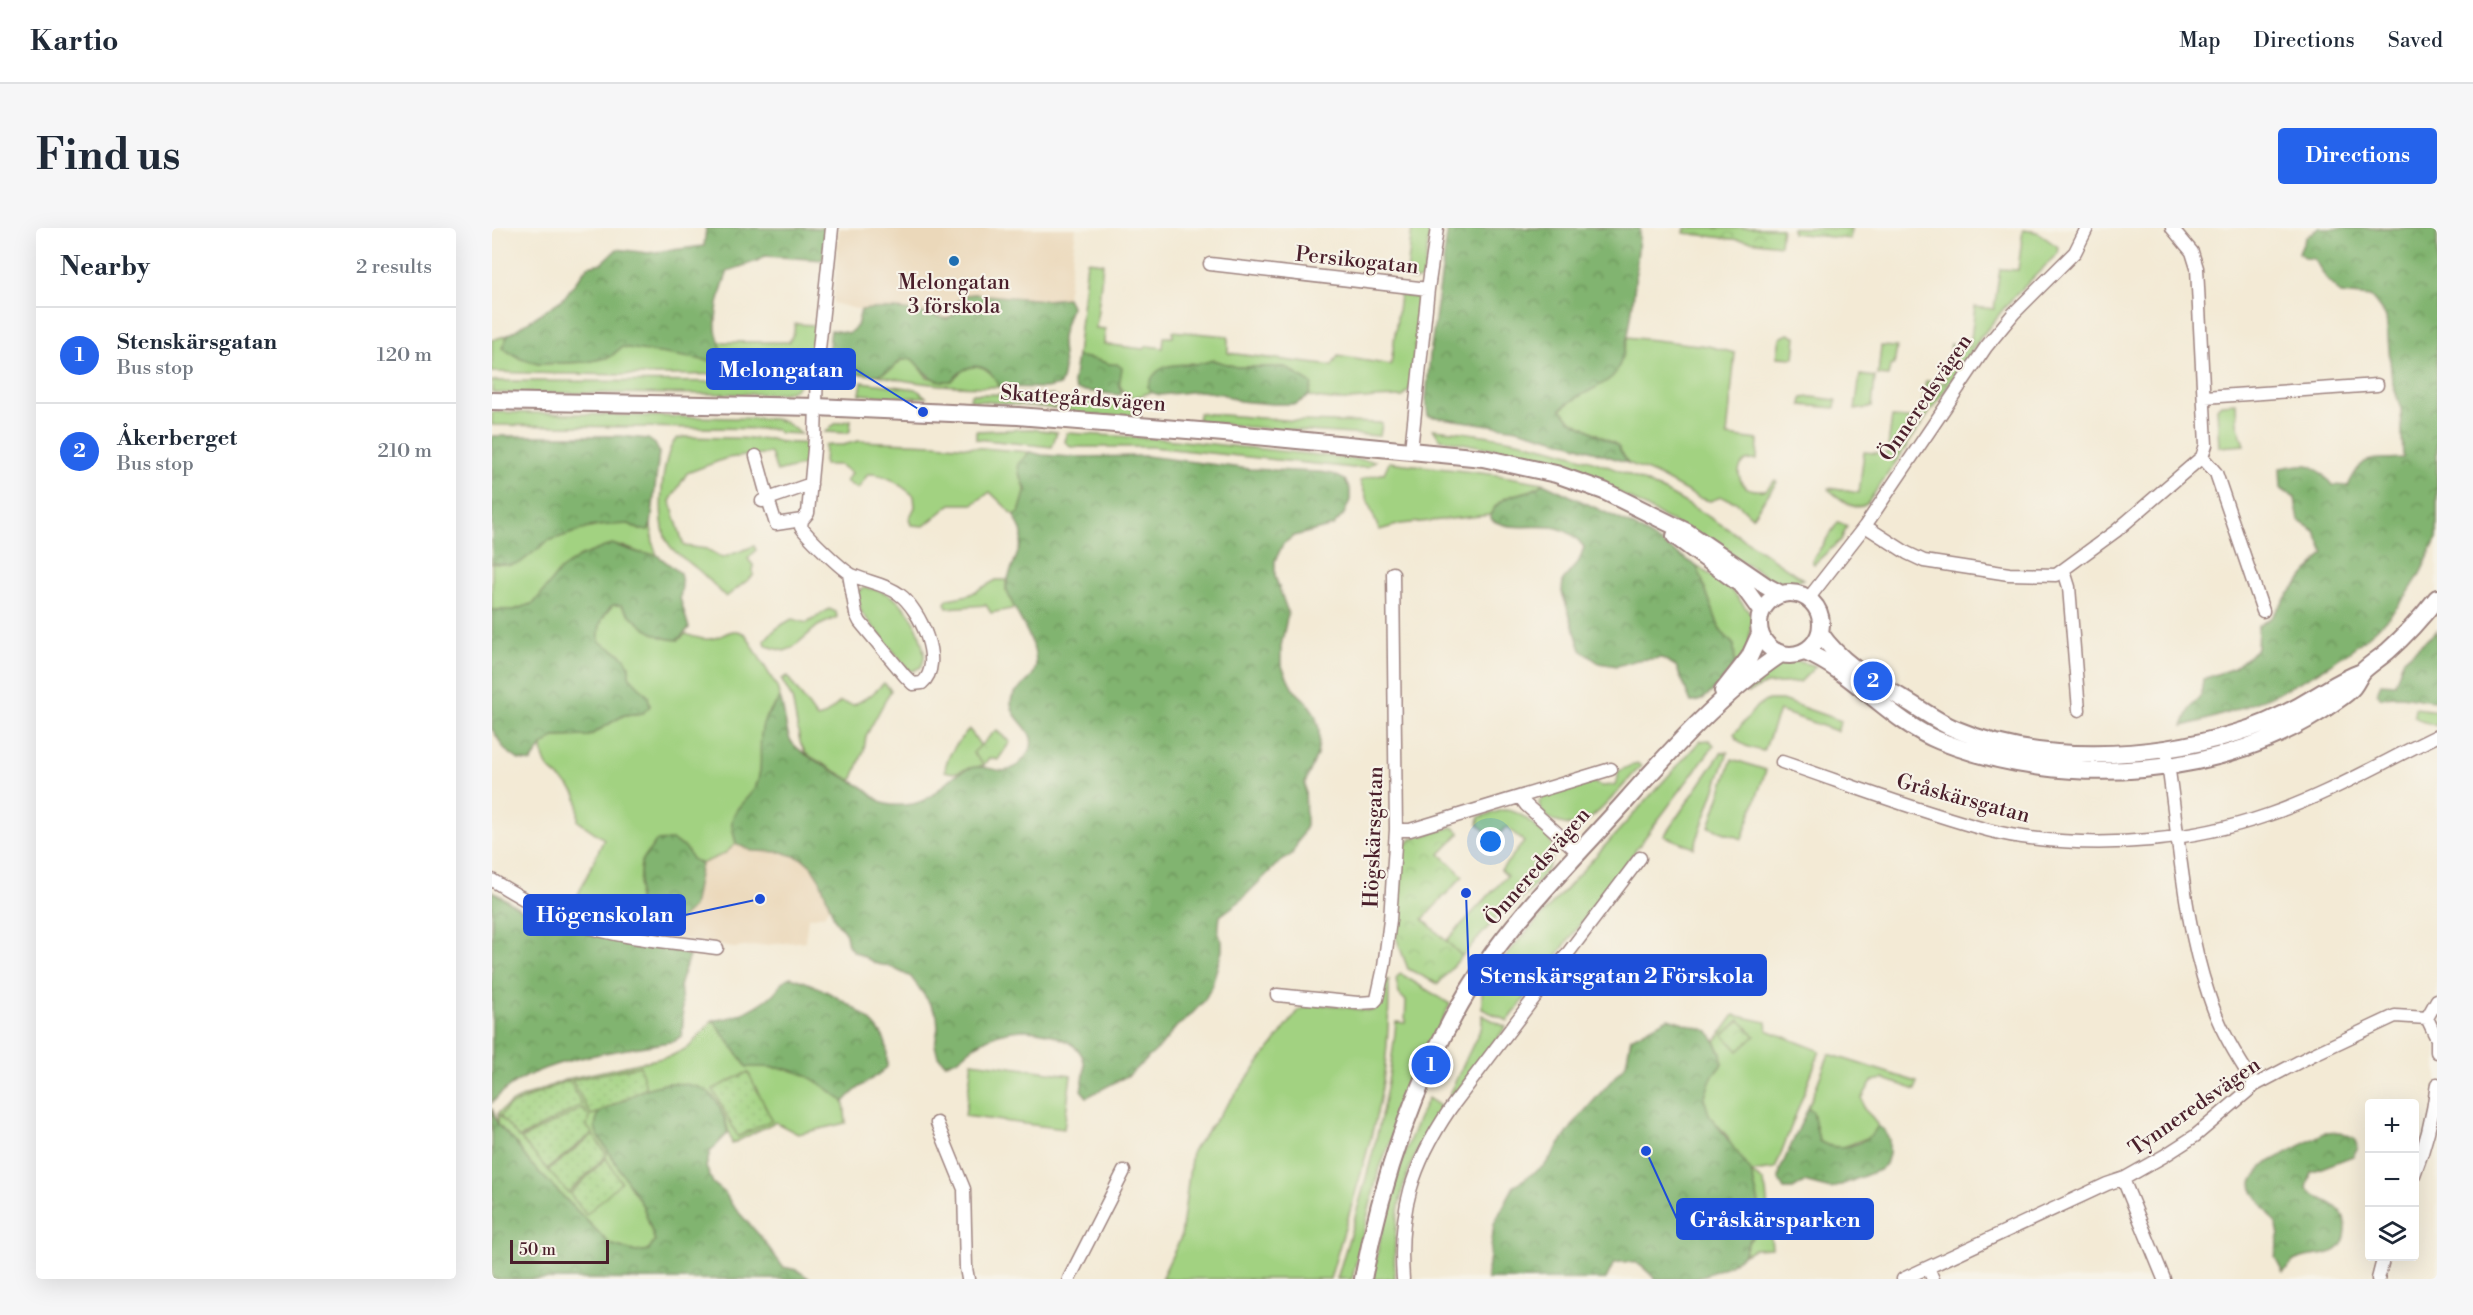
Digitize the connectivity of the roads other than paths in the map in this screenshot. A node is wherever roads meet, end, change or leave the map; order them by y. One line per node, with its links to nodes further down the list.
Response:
1 (832, 228): 10 (street)
2 (1437, 228): 6 (street, Persikogatan)
3 (2087, 228): 18 (street, Önneredsvägen)
4 (2172, 228): 8 (street)
5 (1210, 264): 6 (street, Persikogatan)
6 (1428, 289): 11 (street, Persikogatan)
7 (2377, 385): 8 (street)
8 (2205, 397): 13 (street)
9 (492, 401): 10 (street, Skattegårdsvägen)
10 (816, 407): 11 (street, Skattegårdsvägen); 14 (street)
11 (1411, 450): 16 (street, Skattegårdsvägen)
12 (756, 456): 15 (street)
13 (2202, 457): 19 (street); 26 (street)
14 (811, 484): 15 (street); 17 (street)
15 (765, 500): 17 (street)
16 (1657, 519): 22 (street, Skattegårdsvägen); 25 (street, Skattegårdsvägen)
17 (802, 520): 21 (street)
18 (1865, 526): 19 (street); 24 (street, Önneredsvägen)
19 (2064, 571): 32 (street)
20 (1393, 573): 40 (street, Högskärsgatan)
21 (849, 574): 21 (street)
22 (1781, 594): 24 (street, Skattegårdsvägen); 25 (street)
23 (2437, 598): 31 (street)
24 (1808, 599): 27 (street)
25 (1761, 611): 28 (street)
26 (2263, 611)
27 (1820, 633): 29 (street); 35 (street)
28 (1760, 634): 30 (street); 33 (street, Önneredsvägen)
29 (1804, 652): 30 (street); 37 (street)
30 (1781, 654): 33 (street, Önneredsvägen)
31 (2362, 672): 35 (street); 37 (street)
32 (2079, 710)
33 (1687, 736): 42 (street, Önneredsvägen)
34 (2437, 736): 41 (street, Gråskärsgatan)
35 (2165, 749): 37 (street)
36 (1782, 762): 41 (street, Gråskärsgatan)
37 (2168, 766): 41 (street)
38 (1611, 769): 39 (street)
39 (1520, 797): 40 (street); 42 (street)
40 (1396, 830): 46 (street, Högskärsgatan)
41 (2176, 836): 51 (street)
42 (1579, 853): 60 (street, Önneredsvägen)
43 (1640, 858): 61 (street)
44 (492, 880): 45 (street)
45 (717, 948)
46 (1277, 994)
47 (2437, 1000): 48 (street)
48 (2427, 1018): 49 (street); 51 (street, Tynneredsvägen)
49 (2437, 1053)
50 (2437, 1084): 53 (street)
51 (2255, 1085): 55 (street, Tynneredsvägen)
52 (937, 1123): 58 (street)
53 (2419, 1164)
54 (1124, 1171): 59 (street)
55 (2123, 1179): 57 (street, Tynneredsvägen); 63 (street)
56 (2383, 1261): 64 (street)
57 (1931, 1273): 62 (street, Tynneredsvägen)
58 (968, 1279)
59 (1069, 1279)
60 (1363, 1279)
61 (1403, 1279)
62 (1903, 1279)
63 (2164, 1279)
64 (2378, 1279)

